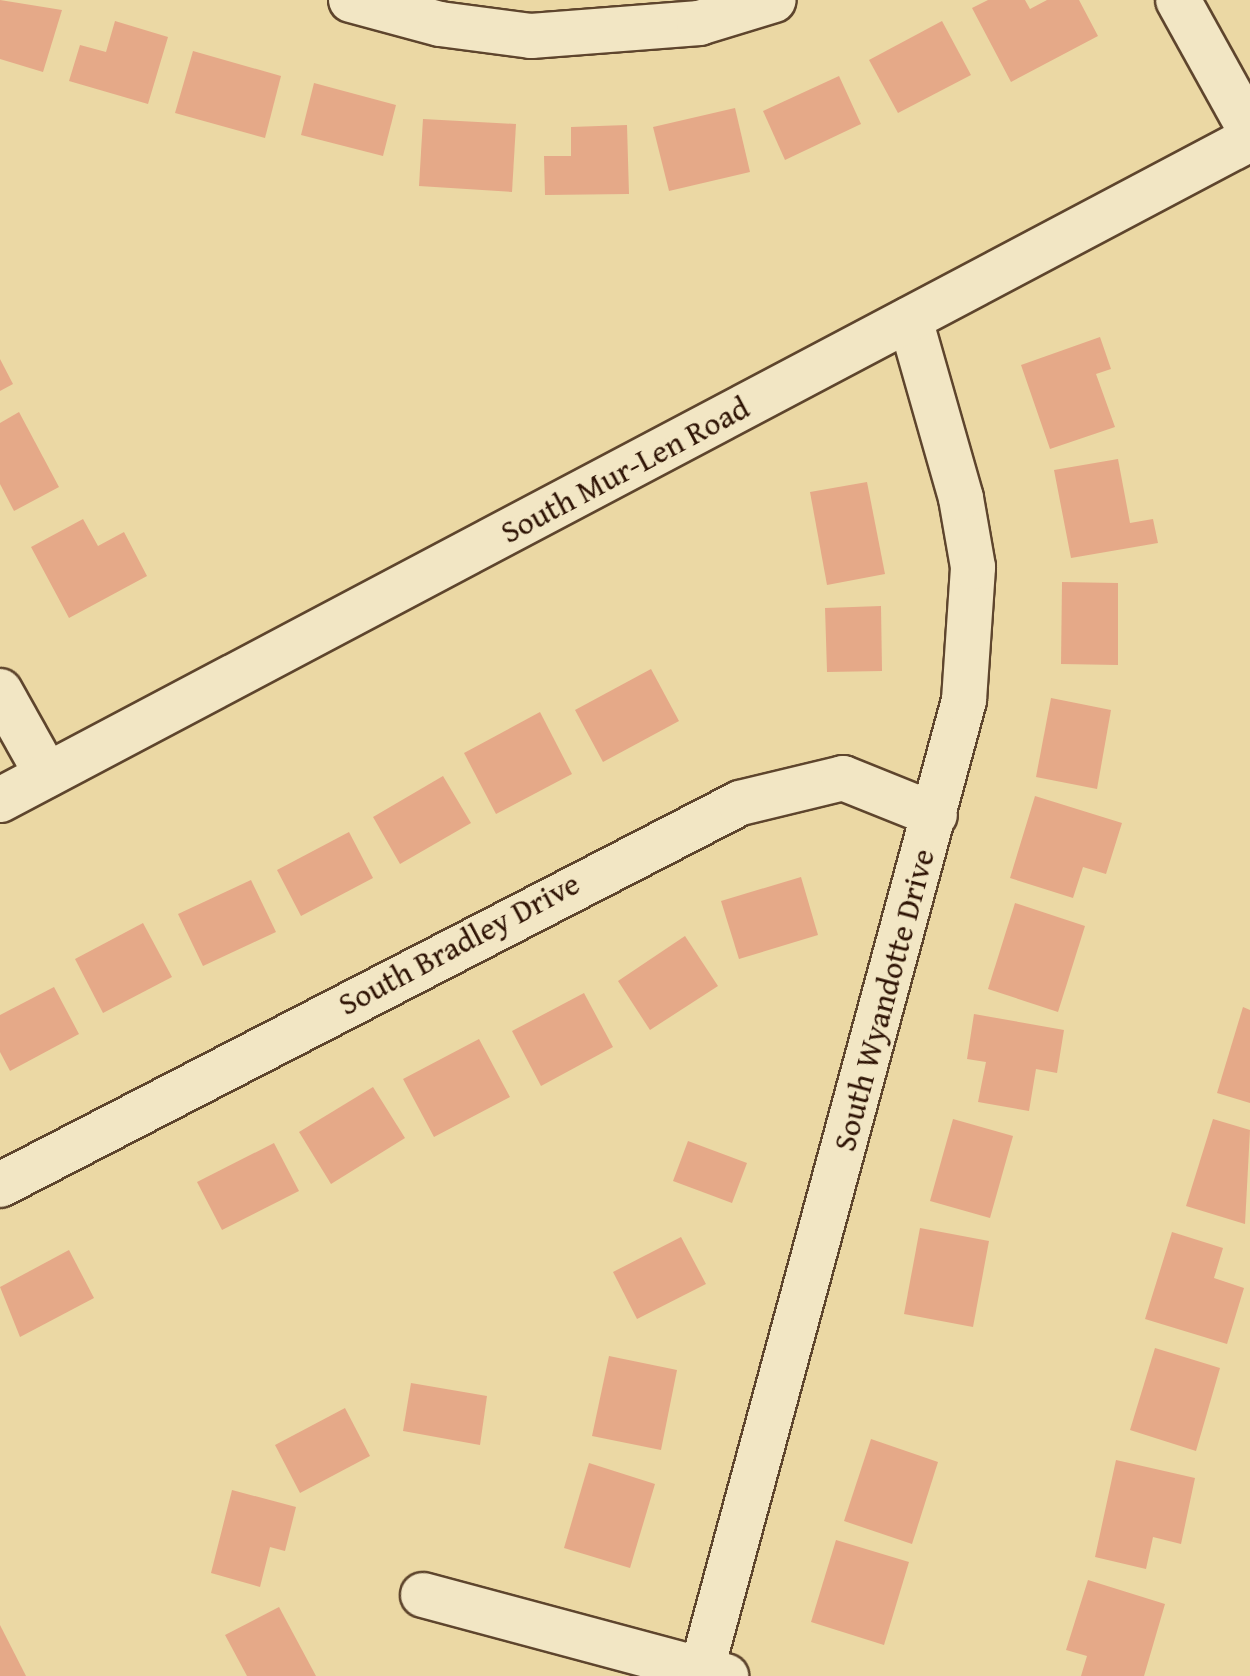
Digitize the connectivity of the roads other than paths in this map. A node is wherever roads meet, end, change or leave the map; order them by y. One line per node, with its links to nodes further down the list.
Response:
1 (351, 0): 2 (street)
2 (774, 0)
3 (1178, 0): 4 (street)
4 (1250, 130)
5 (1250, 139): 6 (street, South Mur-Len Road)
6 (910, 319): 8 (street, South Mur-Len Road); 10 (street, South Wyandotte Drive)
7 (0, 691): 8 (street)
8 (47, 775): 9 (street, South Mur-Len Road)
9 (0, 800)
10 (935, 815): 11 (street, South Bradley Drive); 13 (street, South Wyandotte Drive)
11 (0, 1185)
12 (423, 1595): 13 (street)
13 (709, 1674)

